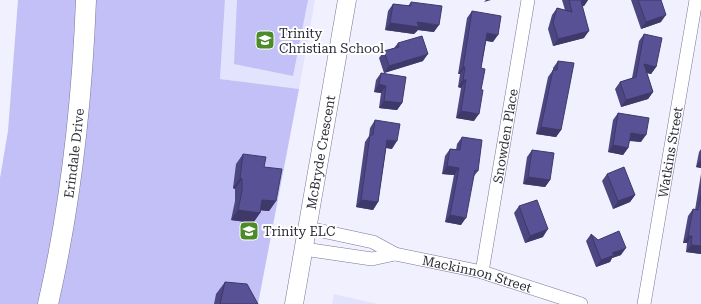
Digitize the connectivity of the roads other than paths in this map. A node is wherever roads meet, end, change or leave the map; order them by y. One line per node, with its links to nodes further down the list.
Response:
1 (86, 0): 9 (main road, Erindale Drive)
2 (347, 0): 5 (street, McBryde Crescent)
3 (528, 0): 8 (street, Snowden Place)
4 (696, 0): 12 (street, Watkins Street)
5 (308, 228): 6 (street, McBryde Crescent); 7 (street, Mackinnon Street)
6 (304, 249): 7 (street, Mackinnon Street); 10 (street, McBryde Crescent)
7 (395, 254): 8 (street, Mackinnon Street)
8 (482, 272): 11 (street, Mackinnon Street)
9 (48, 304)
10 (294, 304)
11 (581, 304)
12 (644, 304)

